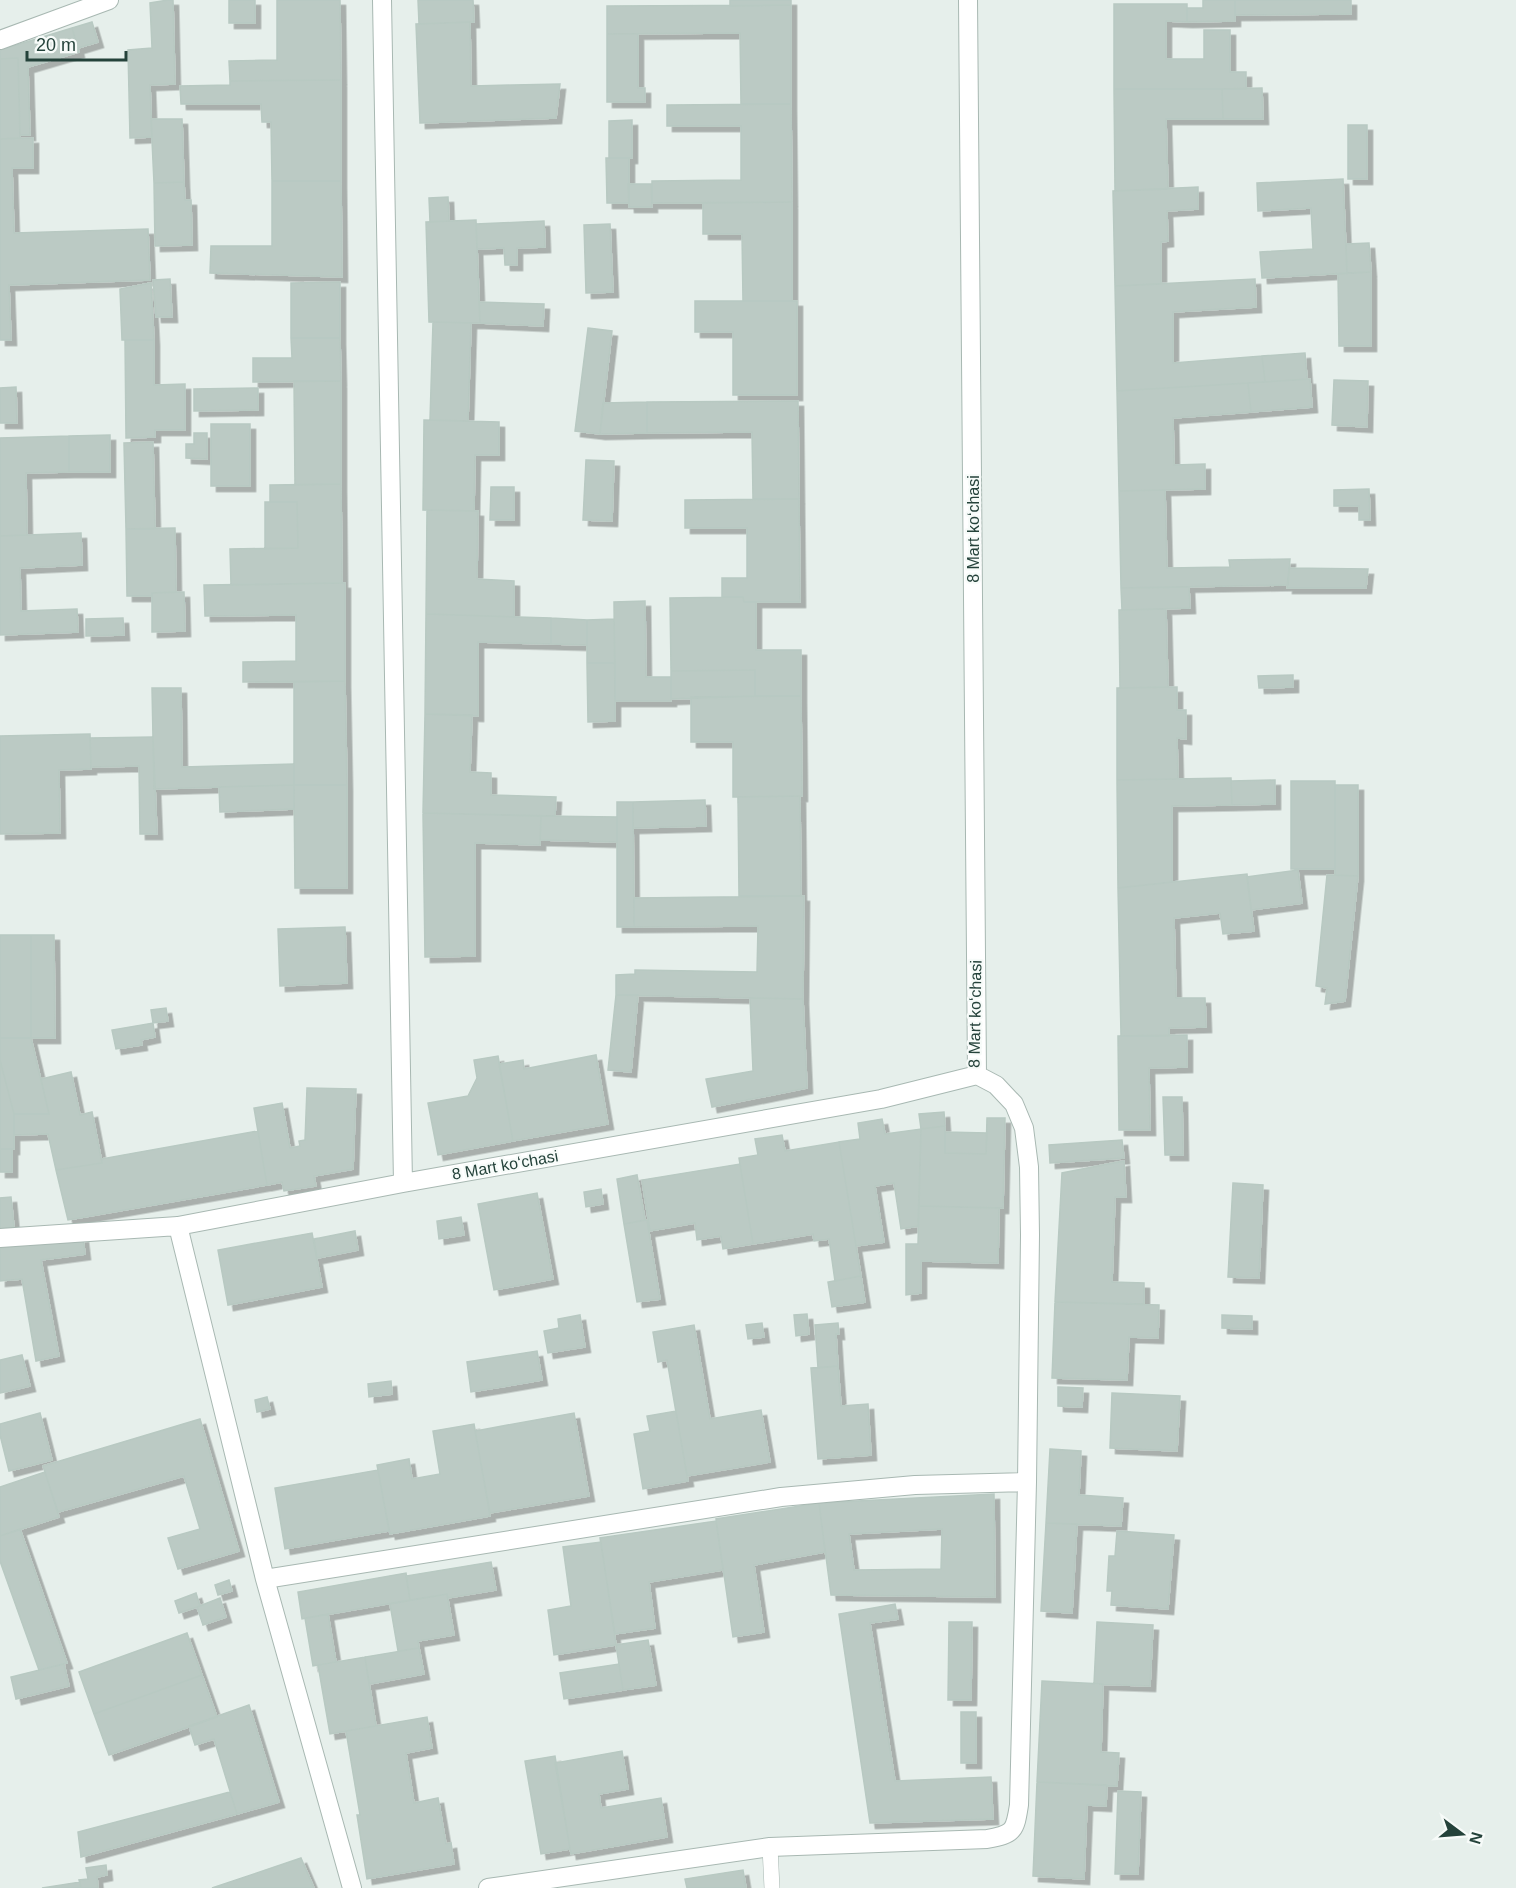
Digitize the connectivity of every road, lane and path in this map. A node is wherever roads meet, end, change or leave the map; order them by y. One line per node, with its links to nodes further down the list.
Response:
1 (109, 0): 4 (street)
2 (382, 0): 6 (street)
3 (968, 0): 5 (street, 8 Mart koʻchasi)
4 (0, 40)
5 (977, 1075): 6 (street, 8 Mart koʻchasi); 9 (street)
6 (403, 1183): 7 (street, 8 Mart koʻchasi)
7 (178, 1226): 8 (street, 8 Mart koʻchasi); 10 (street)
8 (0, 1238)
9 (1027, 1482): 10 (street); 11 (street)
10 (265, 1579): 12 (street)
11 (770, 1846): 13 (street); 14 (lane)
12 (352, 1888)
13 (488, 1888)
14 (772, 1888)

